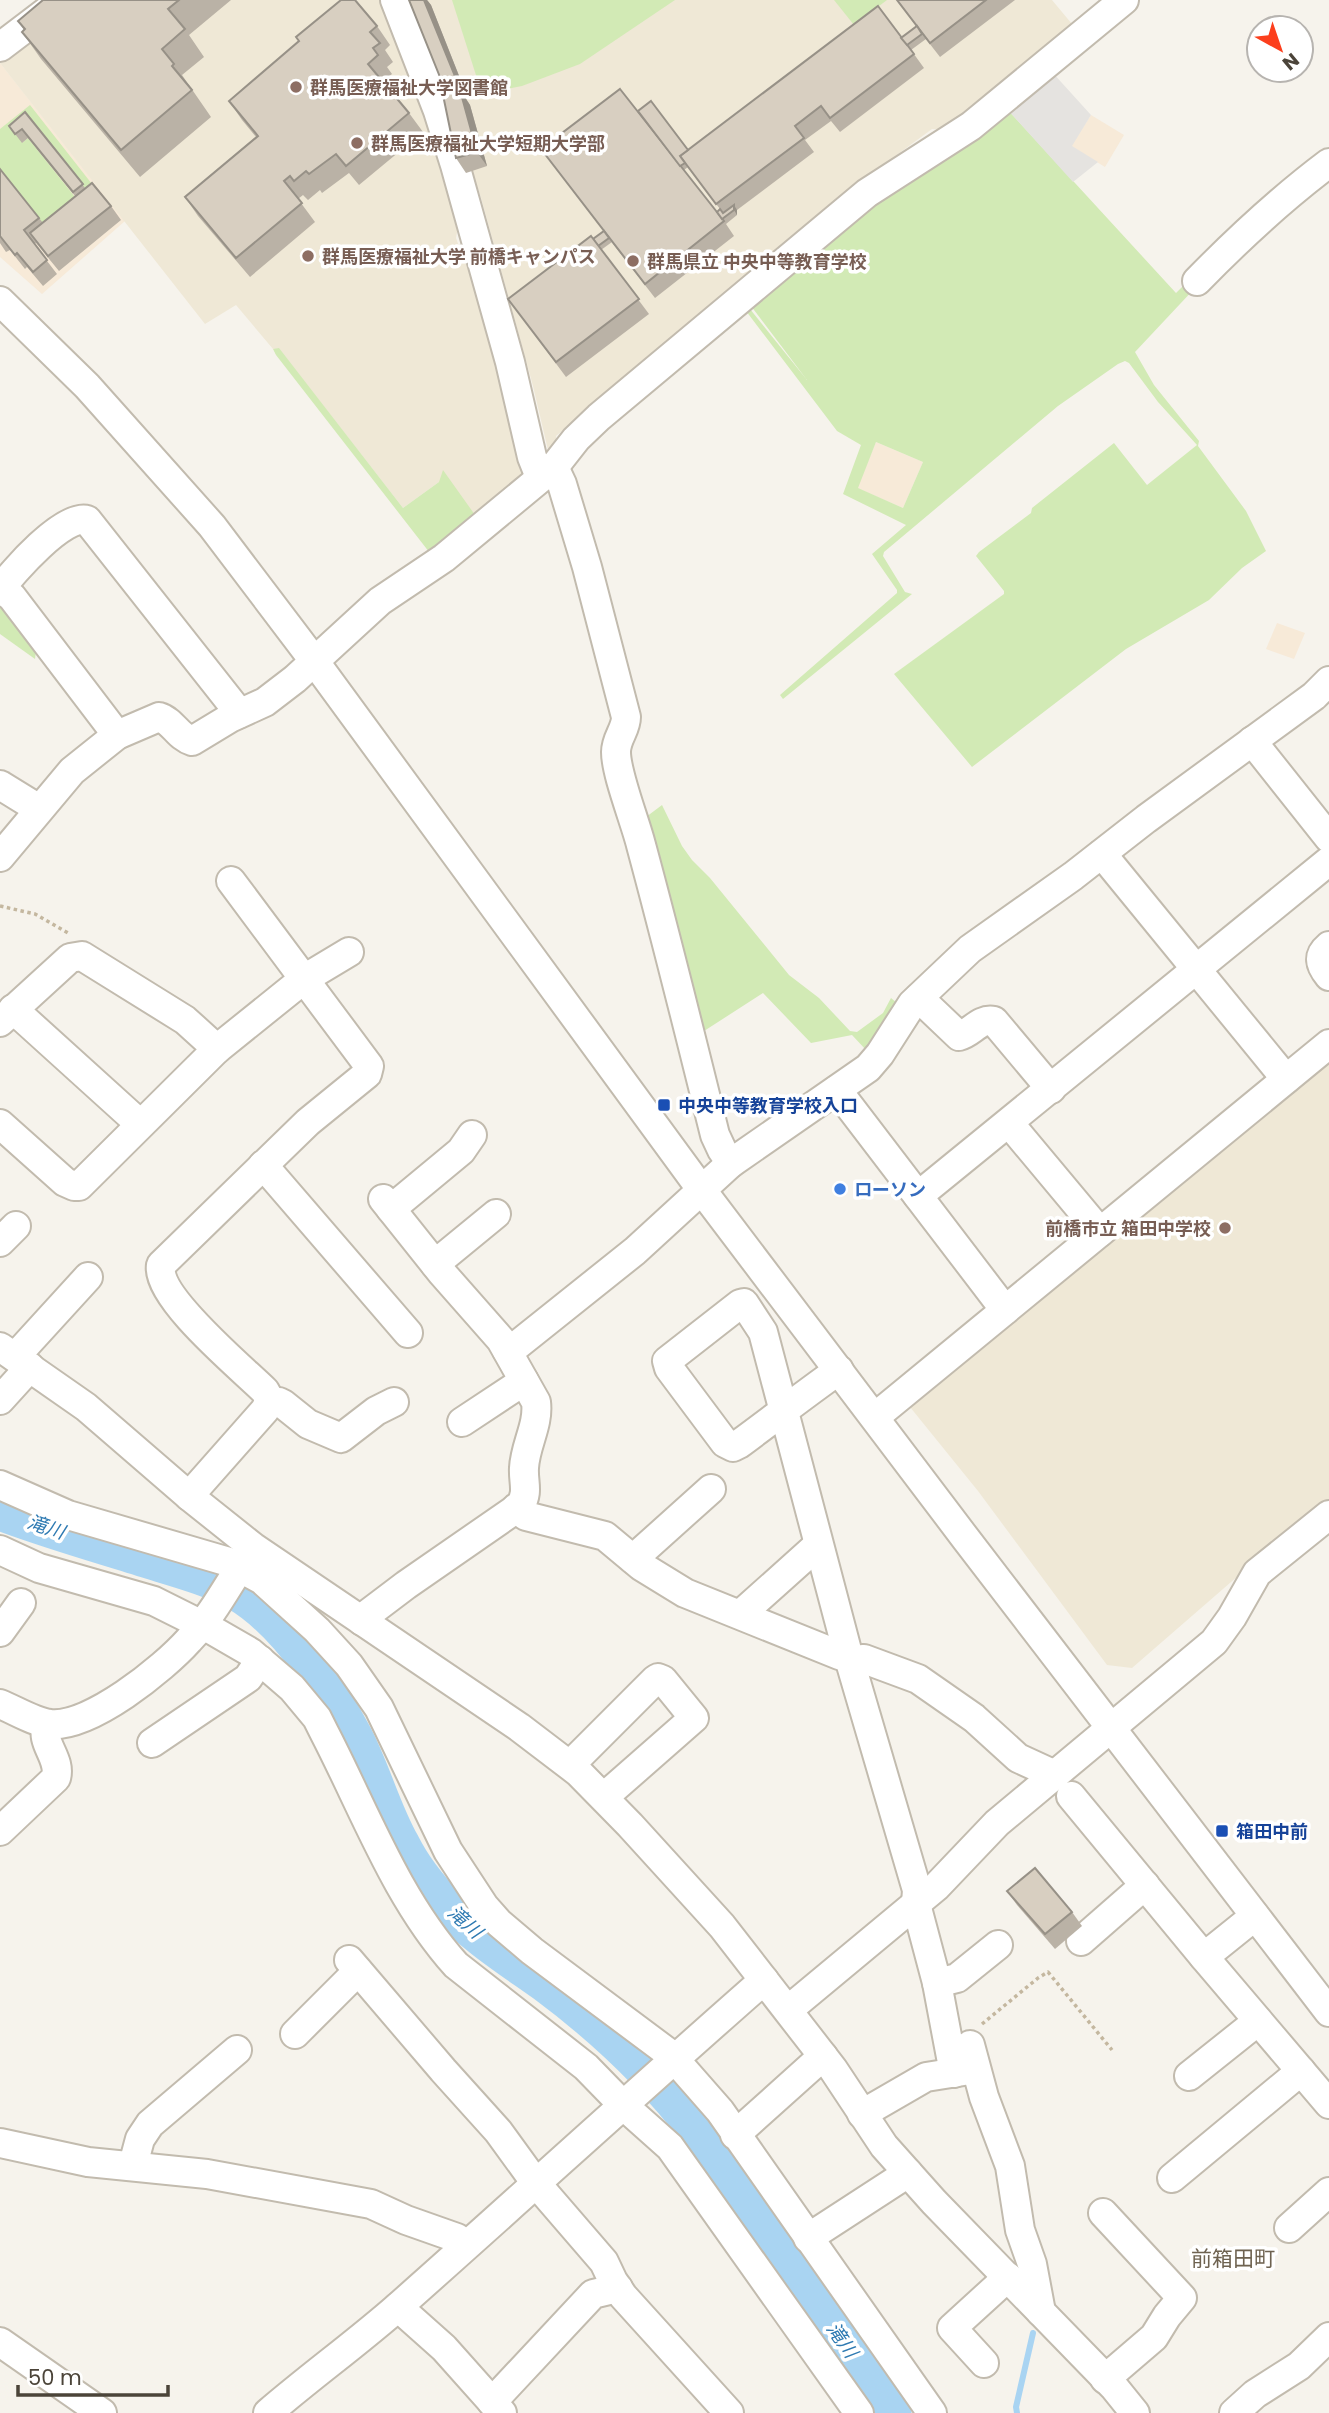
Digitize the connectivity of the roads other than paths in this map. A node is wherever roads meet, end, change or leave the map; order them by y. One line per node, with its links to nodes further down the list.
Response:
1 (62, 0): 4 (street)
2 (395, 0): 8 (street)
3 (1124, 0): 8 (street)
4 (0, 47)
5 (1329, 163): 6 (street)
6 (1197, 281)
7 (0, 301): 10 (street)
8 (548, 472): 10 (street); 38 (street)
9 (0, 589): 12 (street); 13 (street)
10 (315, 662): 12 (street); 40 (street)
11 (1329, 681): 14 (street)
12 (238, 714): 13 (street)
13 (117, 735): 16 (street)
14 (1252, 741): 17 (street); 18 (street)
15 (0, 785): 16 (street)
16 (39, 809): 19 (street)
17 (1329, 838)
18 (1102, 854): 24 (street); 27 (street)
19 (0, 857)
20 (1329, 860): 24 (street)
21 (231, 881): 26 (street)
22 (1329, 946): 25 (street)
23 (349, 952): 26 (street)
24 (1196, 970): 31 (street); 32 (street)
25 (1329, 976)
26 (304, 979): 30 (street); 39 (street)
27 (919, 998): 32 (street); 33 (street)
28 (6, 1015): 30 (street); 36 (street)
29 (1329, 1044): 31 (street)
30 (217, 1049): 36 (street)
31 (1286, 1079): 43 (street)
32 (1051, 1089): 34 (street)
33 (836, 1090): 38 (street); 41 (street)
34 (1009, 1123): 41 (street); 43 (street)
35 (0, 1124): 36 (street)
36 (140, 1124)
37 (472, 1135): 44 (street)
38 (731, 1163): 40 (street)
39 (263, 1166): 47 (street); 54 (street)
40 (701, 1189): 48 (street); 50 (street)
41 (918, 1196): 46 (street)
42 (496, 1214): 44 (street)
43 (1100, 1232): 46 (street)
44 (435, 1264): 48 (street)
45 (88, 1276): 49 (street)
46 (1005, 1310): 56 (street)
47 (408, 1333)
48 (507, 1350): 51 (street)
49 (15, 1357): 52 (street); 60 (street)
50 (839, 1370): 55 (street); 56 (street)
51 (524, 1381): 57 (street); 61 (street)
52 (0, 1400)
53 (394, 1402): 54 (street)
54 (268, 1404): 60 (street)
55 (783, 1411): 55 (street); 63 (street)
56 (875, 1417): 76 (street)
57 (462, 1422)
58 (0, 1485): 66 (street)
59 (711, 1489): 65 (street)
60 (189, 1496): 66 (street)
61 (516, 1508): 65 (street); 70 (street)
62 (1329, 1515): 76 (street)
63 (818, 1545): 68 (street); 72 (street)
64 (0, 1550): 69 (street)
65 (634, 1559): 68 (street)
66 (243, 1562): 69 (street); 70 (street); 96 (street)
67 (21, 1603): 71 (street)
68 (741, 1614): 72 (street)
69 (203, 1621): 73 (street); 75 (street)
70 (362, 1622): 78 (street)
71 (0, 1632)
72 (855, 1659): 79 (street); 83 (street)
73 (260, 1660): 77 (street); 100 (street)
74 (0, 1704): 75 (street)
75 (48, 1724): 81 (street)
76 (1110, 1728): 79 (street); 84 (street)
77 (152, 1743)
78 (570, 1765): 80 (street); 80 (street)
79 (1063, 1786): 82 (street); 83 (street)
80 (604, 1797): 88 (street)
81 (0, 1831)
82 (1145, 1885): 85 (street); 87 (street)
83 (916, 1904): 89 (street); 90 (street)
84 (1255, 1916): 87 (street); 91 (street)
85 (1081, 1941)
86 (998, 1945): 89 (street)
87 (1204, 1957): 92 (street)
88 (764, 1980): 90 (street); 96 (street)
89 (944, 1982): 97 (street)
90 (788, 2010): 95 (street)
91 (1329, 2012)
92 (1258, 2021): 98 (street); 99 (street)
93 (295, 2034): 108 (street)
94 (237, 2050): 105 (street)
95 (823, 2056): 102 (street); 103 (street)
96 (673, 2062): 100 (street); 103 (street)
97 (967, 2066): 102 (street); 117 (street)
98 (1301, 2071): 101 (street); 107 (street)
99 (1189, 2076)
100 (627, 2103): 108 (street); 126 (street)
101 (1329, 2104)
102 (862, 2114): 106 (street)
103 (735, 2135): 112 (street)
104 (0, 2143): 105 (street)
105 (133, 2165): 113 (street)
106 (908, 2174): 112 (street); 114 (street)
107 (1172, 2178)
108 (535, 2182): 113 (street); 115 (street)
109 (1329, 2192): 111 (street)
110 (1103, 2213): 121 (street)
111 (1289, 2228)
112 (808, 2238): 127 (street)
113 (466, 2245): 116 (street)
114 (1008, 2277): 117 (street); 120 (street)
115 (618, 2288): 122 (street); 125 (street)
116 (398, 2307): 122 (street); 124 (street)
117 (1041, 2312): 121 (street)
118 (1329, 2337): 129 (street)
119 (0, 2342): 123 (street)
120 (984, 2363)
121 (1105, 2379): 128 (street)
122 (497, 2408)
123 (102, 2413)
124 (268, 2413)
125 (729, 2413)
126 (859, 2413)
127 (932, 2413)
128 (1135, 2413)
129 (1234, 2413)

